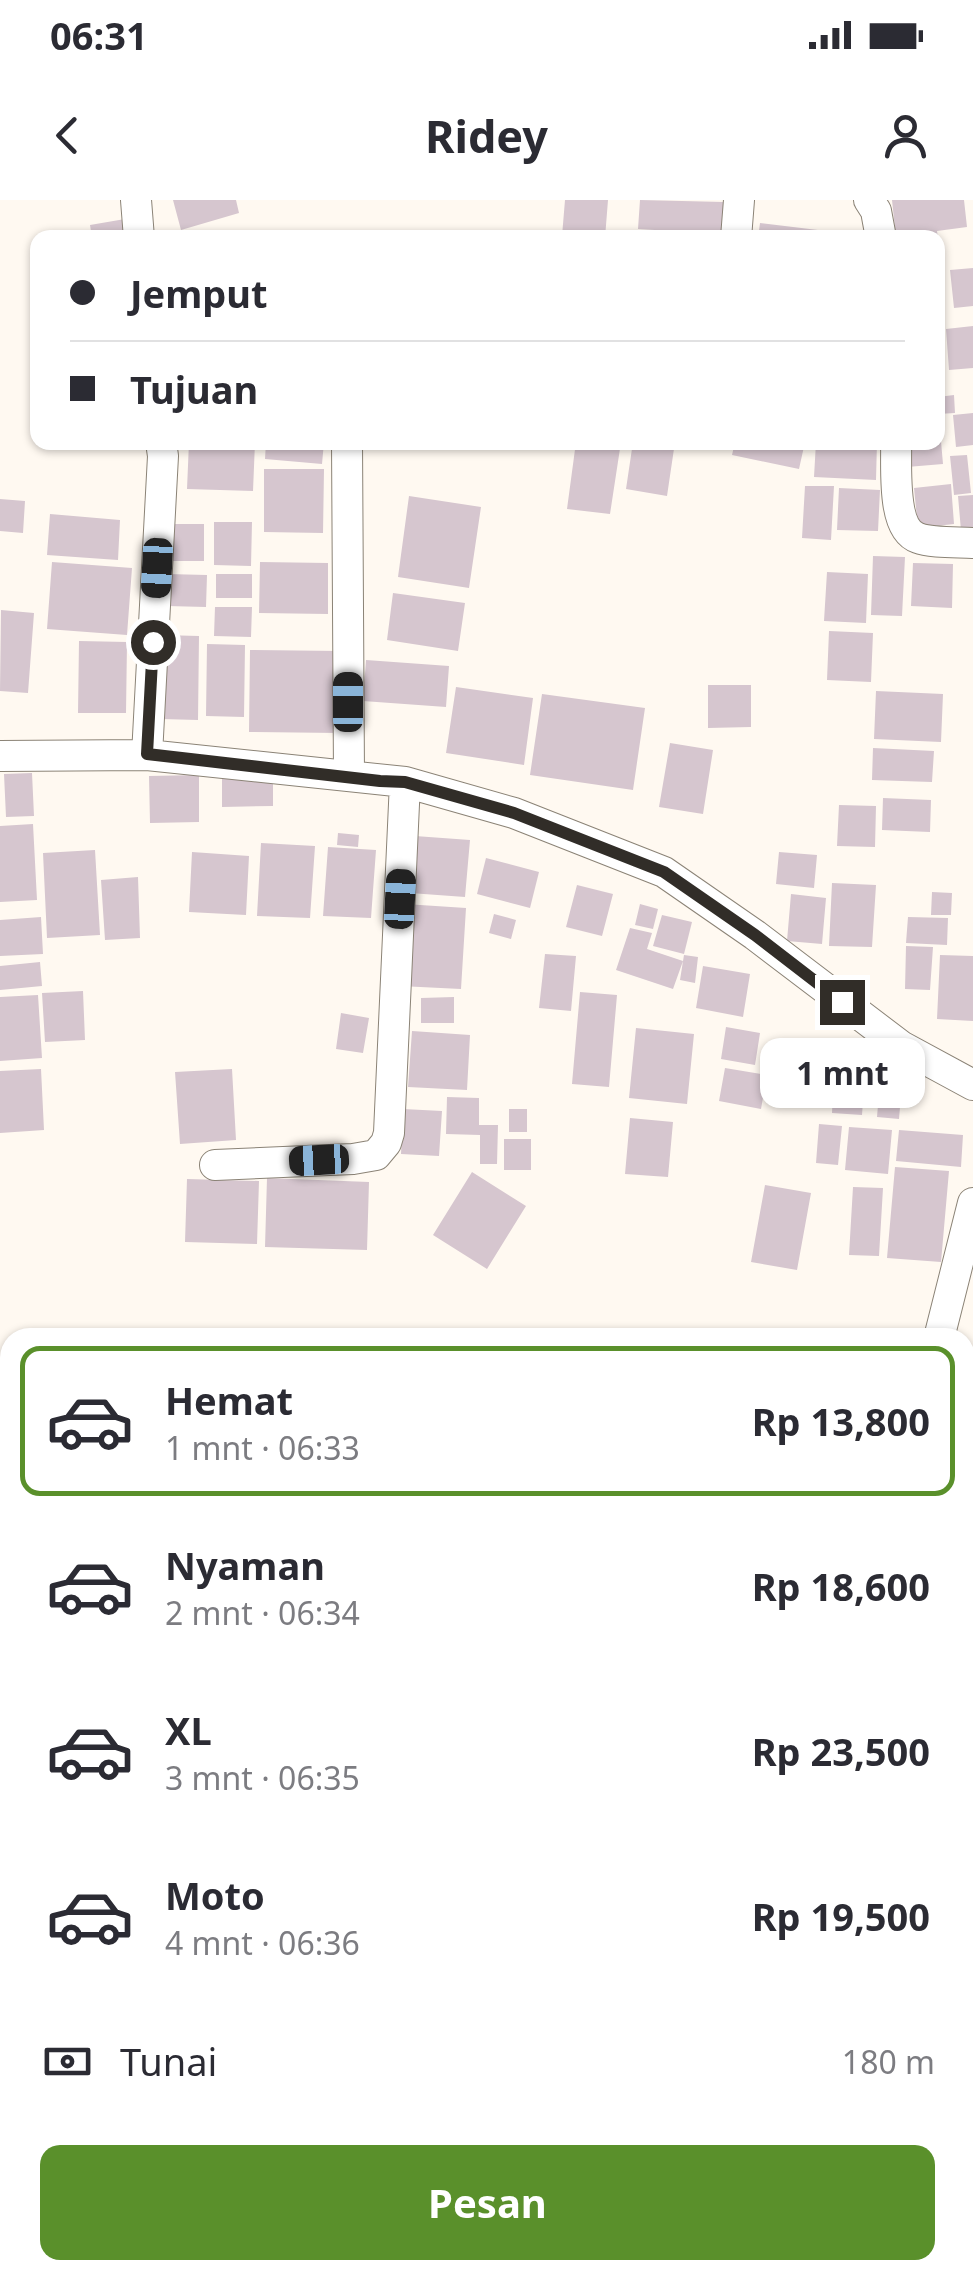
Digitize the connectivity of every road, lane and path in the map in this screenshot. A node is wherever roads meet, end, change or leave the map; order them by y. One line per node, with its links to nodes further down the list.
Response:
1 (136, 200): 4 (street)
2 (740, 200): 5 (street)
3 (869, 200): 6 (street)
4 (139, 230)
5 (737, 230)
6 (880, 230)
7 (162, 450): 11 (street)
8 (347, 450): 13 (street)
9 (896, 450): 10 (street)
10 (973, 543)
11 (147, 754): 12 (street); 13 (street)
12 (0, 756)
13 (348, 776): 14 (street)
14 (405, 782): 15 (street); 16 (street)
15 (973, 1085)
16 (215, 1165)
17 (973, 1203): 18 (street)
18 (942, 1328)

